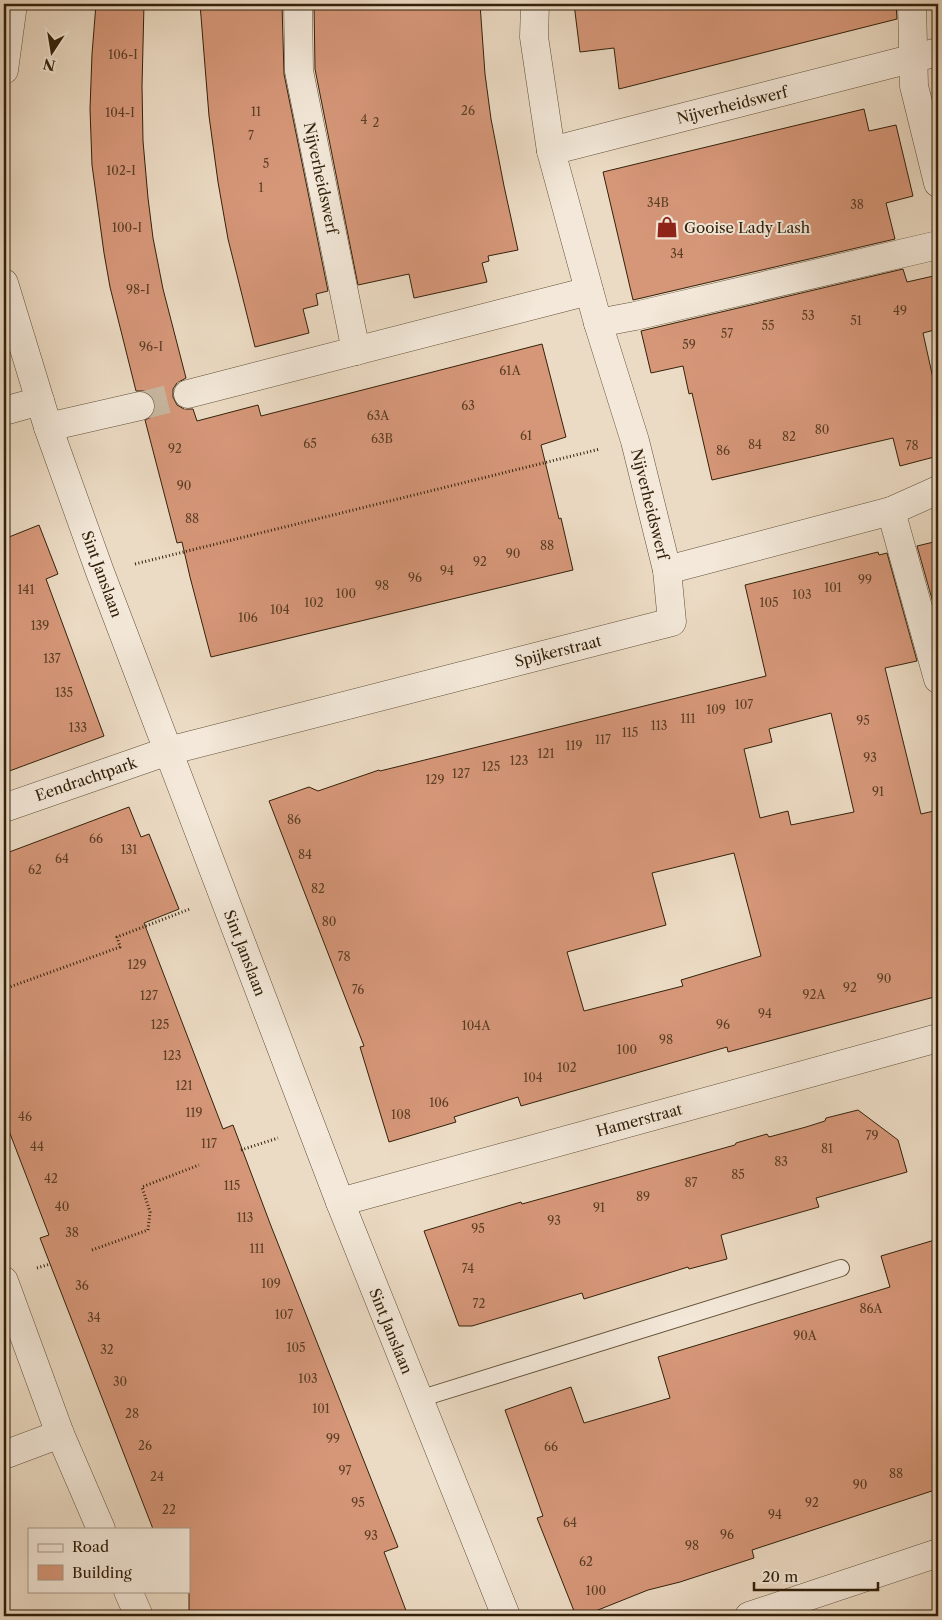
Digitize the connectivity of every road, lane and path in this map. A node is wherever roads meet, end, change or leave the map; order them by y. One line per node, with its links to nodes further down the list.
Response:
1 (13, 4): 6 (street)
2 (298, 4): 13 (street, Nijverheidswerf)
3 (535, 4): 7 (street, Nijverheidswerf)
4 (912, 4): 5 (street)
5 (926, 55): 7 (street, Nijverheidswerf); 8 (street)
6 (4, 70)
7 (551, 150): 11 (street, Nijverheidswerf)
8 (938, 183)
9 (938, 245): 12 (street)
10 (4, 283): 15 (street, Sint Janslaan)
11 (589, 291): 12 (street, Nijverheidswerf); 13 (street)
12 (598, 323): 19 (street, Nijverheidswerf)
13 (356, 351): 14 (street)
14 (188, 394)
15 (40, 401): 17 (street); 18 (street, Sint Janslaan)
16 (140, 406): 18 (street)
17 (4, 411)
18 (48, 427): 23 (street, Sint Janslaan)
19 (635, 441): 22 (street, Nijverheidswerf); 23 (path)
20 (938, 490): 21 (street)
21 (891, 511): 22 (street); 24 (street)
22 (667, 570): 25 (street, Spijkerstraat)
23 (100, 572): 25 (street, Sint Janslaan)
24 (938, 679)
25 (168, 751): 26 (street, Eendrachtpark); 27 (street, Sint Janslaan)
26 (4, 808)
27 (224, 896): 28 (path); 31 (street, Sint Janslaan)
28 (4, 989)
29 (938, 1038): 31 (street, Hamerstraat)
30 (199, 1165): 32 (path)
31 (340, 1202): 35 (street, Sint Janslaan)
32 (92, 1250)
33 (841, 1268): 35 (lane)
34 (4, 1280): 36 (street)
35 (419, 1399): 42 (street, Sint Janslaan)
36 (60, 1434): 37 (street); 38 (street)
37 (4, 1455)
38 (101, 1528)
39 (938, 1552): 43 (street)
40 (128, 1592): 41 (street)
41 (139, 1616)
42 (506, 1616)
43 (749, 1616)

